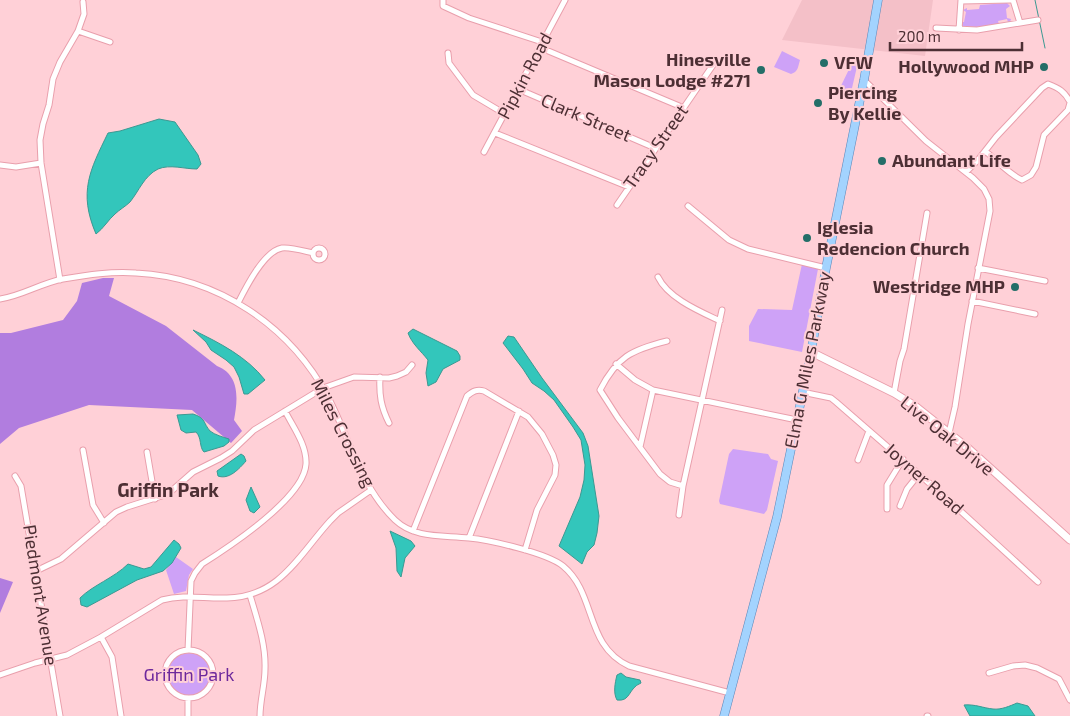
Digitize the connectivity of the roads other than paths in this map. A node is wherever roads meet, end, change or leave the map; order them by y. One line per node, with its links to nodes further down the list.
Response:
1 (443, 0): 13 (street)
2 (565, 0): 13 (street, Pipkin Road)
3 (878, 0): 16 (main road, Elma G Miles Parkway)
4 (1011, 0): 5 (street); 8 (street)
5 (961, 1): 10 (street)
6 (84, 2): 11 (street)
7 (1038, 20): 8 (street)
8 (1020, 23): 10 (street)
9 (936, 28): 10 (street)
10 (959, 30)
11 (78, 31): 12 (street); 25 (street)
12 (110, 42)
13 (542, 42): 17 (street, Pipkin Road); 19 (street)
14 (448, 53): 20 (street)
15 (713, 65): 19 (street, Tracy Street)
16 (864, 80): 27 (street); 33 (main road, Elma G Miles Parkway)
17 (518, 89): 20 (street, Pipkin Road); 22 (street, Clark Street)
18 (1070, 102): 23 (street); 23 (street)
19 (684, 108): 22 (street, Tracy Street)
20 (505, 114): 21 (street, Pipkin Road)
21 (495, 133): 24 (street, Pipkin Road); 28 (street)
22 (655, 148): 28 (street, Tracy Street)
23 (985, 151): 27 (street)
24 (484, 152)
25 (41, 163): 26 (street); 36 (street)
26 (0, 165)
27 (966, 172): 34 (street)
28 (629, 187): 29 (street, Tracy Street)
29 (617, 205)
30 (688, 206): 33 (street)
31 (927, 213): 52 (street)
32 (314, 253): 40 (street)
33 (826, 268): 45 (main road, Elma G Miles Parkway)
34 (978, 268): 37 (street); 39 (street)
35 (658, 277): 43 (street)
36 (60, 280): 38 (street, Miles Crossing); 40 (street, Miles Crossing)
37 (1045, 282)
38 (0, 299)
39 (972, 301): 42 (street); 59 (street)
40 (238, 303): 49 (street, Miles Crossing)
41 (722, 310): 43 (street)
42 (1035, 314)
43 (720, 321): 53 (street)
44 (666, 341): 46 (street)
45 (811, 352): 51 (main road, Elma G Miles Parkway); 52 (street, Live Oak Drive)
46 (616, 364): 50 (street); 60 (street)
47 (412, 366): 48 (street)
48 (380, 378): 49 (street); 57 (street)
49 (323, 388): 54 (street); 68 (street, Miles Crossing)
50 (653, 390): 53 (street); 60 (street)
51 (802, 392): 56 (main road, Elma G Miles Parkway); 58 (street, Joyner Road)
52 (894, 393): 59 (street, Live Oak Drive)
53 (704, 400): 56 (street); 67 (street)
54 (284, 411): 69 (street); 81 (street)
55 (519, 411): 74 (street); 75 (street); 77 (street)
56 (797, 420): 87 (main road, Elma G Miles Parkway)
57 (389, 423)
58 (869, 431): 63 (street, Joyner Road); 64 (street)
59 (949, 432): 76 (street, Live Oak Drive)
60 (640, 447): 67 (street)
61 (83, 450): 73 (street)
62 (147, 452): 69 (street)
63 (903, 459): 65 (street, Joyner Road); 71 (street)
64 (858, 460)
65 (919, 474): 70 (street); 79 (street, Joyner Road)
66 (15, 476): 78 (street, Piedmont Avenue)
67 (683, 486): 72 (street)
68 (371, 490): 74 (street, Miles Crossing); 80 (street)
69 (155, 499): 73 (street)
70 (900, 506)
71 (887, 509)
72 (679, 515)
73 (104, 522): 78 (street)
74 (413, 531): 75 (street, Miles Crossing)
75 (469, 538): 77 (street, Miles Crossing)
76 (1070, 540)
77 (525, 550): 87 (street, Miles Crossing)
78 (36, 571): 84 (street, Piedmont Avenue)
79 (1038, 582)
80 (250, 596): 81 (street); 93 (street)
81 (190, 597): 82 (street); 83 (street)
82 (101, 637): 84 (street); 91 (street)
83 (188, 650): 88 (street); 88 (street)
84 (50, 659): 86 (street); 90 (street, Piedmont Avenue)
85 (989, 673): 89 (street)
86 (0, 674)
87 (730, 693): 94 (main road, Elma G Miles Parkway)
88 (188, 699): 92 (street)
89 (1070, 700)
90 (60, 716)
91 (121, 716)
92 (188, 716)
93 (260, 716)
94 (724, 716)

